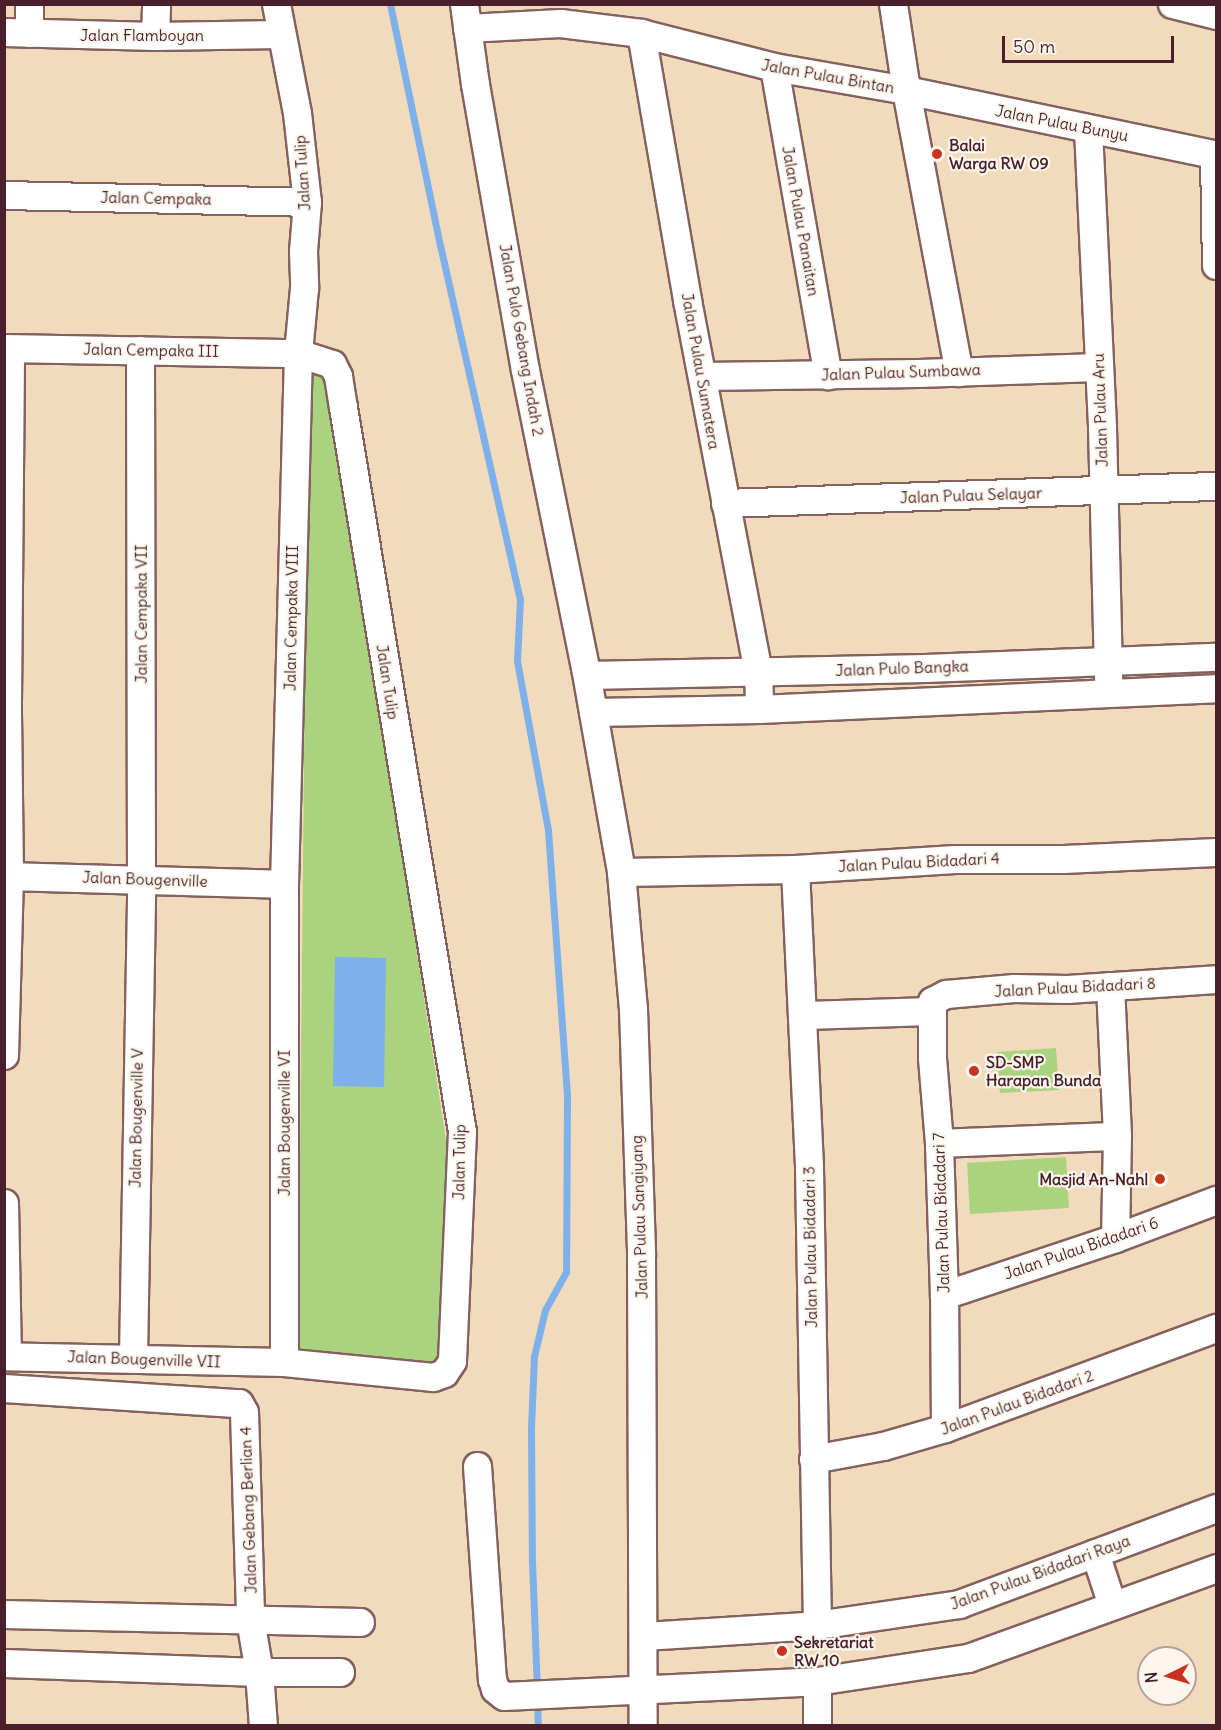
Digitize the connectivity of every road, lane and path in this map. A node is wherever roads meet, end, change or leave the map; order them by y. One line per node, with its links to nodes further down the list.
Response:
1 (29, 4): 8 (street)
2 (156, 4): 11 (street)
3 (276, 4): 10 (street, Jalan Tulip)
4 (893, 4): 13 (street)
5 (1172, 4): 6 (street)
6 (1216, 15)
7 (466, 16): 9 (street, Jalan Pulau Bintan); 32 (street, Jalan Pulo Gebang Indah 2)
8 (17, 32): 11 (street, Jalan Flamboyan)
9 (641, 33): 12 (street, Jalan Pulau Bintan); 25 (street, Jalan Pulau Sumatera)
10 (280, 34): 11 (street, Jalan Flamboyan); 17 (street, Jalan Tulip)
11 (155, 36)
12 (774, 67): 13 (street, Jalan Pulau Bintan); 24 (street, Jalan Pulau Panaitan)
13 (906, 90): 14 (street, Jalan Pulau Bunyu); 23 (street, Jalan Pulau Bintan)
14 (1088, 129): 15 (street, Jalan Pulau Bunyu); 22 (street, Jalan Pulau Aru)
15 (1215, 155): 18 (street)
16 (4, 195): 17 (street, Jalan Cempaka)
17 (307, 202): 21 (street, Jalan Tulip)
18 (1216, 265)
19 (7, 349): 20 (street, Jalan Cempaka III); 35 (street)
20 (140, 350): 21 (street, Jalan Cempaka III); 42 (street, Jalan Cempaka VII)
21 (298, 353): 43 (street, Jalan Cempaka VIII); 59 (street, Jalan Tulip)
22 (1098, 367): 23 (street, Jalan Pulau Sumbawa); 27 (street, Jalan Pulau Aru)
23 (959, 372): 24 (street, Jalan Pulau Sumbawa)
24 (828, 375): 25 (street, Jalan Pulau Sumbawa)
25 (703, 376): 28 (street, Jalan Pulau Sumatera)
26 (1216, 486): 27 (street, Jalan Pulau Selayar)
27 (1103, 491): 28 (street, Jalan Pulau Selayar); 30 (street, Jalan Pulau Aru)
28 (725, 503): 31 (street, Jalan Pulau Sumatera)
29 (1216, 657): 30 (street, Jalan Pulo Bangka)
30 (1108, 663): 31 (street, Jalan Pulo Bangka); 34 (street, Jalan Pulau Aru)
31 (758, 672): 32 (street, Jalan Pulo Bangka); 36 (street, Jalan Pulau Sumatera)
32 (587, 675): 37 (street, Jalan Pulo Gebang Indah 2)
33 (1216, 688): 34 (street, Jalan Pulo Bangka)
34 (1109, 693): 36 (street, Jalan Pulo Bangka)
35 (6, 701): 41 (street)
36 (759, 709): 37 (street, Jalan Pulo Bangka)
37 (593, 712): 40 (street, Jalan Pulau Sangiyang)
38 (1216, 852): 39 (street, Jalan Pulau Bidadari 4)
39 (795, 869): 40 (street, Jalan Pulau Bidadari 4); 47 (street, Jalan Pulau Bidadari 3)
40 (621, 872): 72 (street, Jalan Pulau Sangiyang)
41 (7, 876): 42 (street, Jalan Bougenville); 48 (street)
42 (141, 879): 43 (street, Jalan Bougenville); 57 (street, Jalan Bougenville V)
43 (285, 884): 58 (street, Jalan Bougenville VI)
44 (1216, 979): 45 (street, Jalan Pulau Bidadari 8)
45 (1110, 986): 46 (street, Jalan Pulau Bidadari 8); 49 (street)
46 (933, 1004): 47 (street, Jalan Pulau Bidadari 8); 50 (street, Jalan Pulau Bidadari 7)
47 (804, 1015): 62 (street, Jalan Pulau Bidadari 3)
48 (4, 1055)
49 (1117, 1136): 50 (street); 53 (street)
50 (939, 1143): 54 (street, Jalan Pulau Bidadari 7)
51 (1216, 1200): 53 (street, Jalan Pulau Bidadari 6)
52 (4, 1203): 56 (street)
53 (1115, 1238): 54 (street, Jalan Pulau Bidadari 6)
54 (944, 1295): 61 (street, Jalan Pulau Bidadari 7)
55 (1216, 1328): 61 (street, Jalan Pulau Bidadari 2)
56 (6, 1356): 57 (street, Jalan Bougenville VII)
57 (133, 1358): 58 (street, Jalan Bougenville VII)
58 (284, 1362): 59 (street, Jalan Bougenville VII)
59 (433, 1377)
60 (4, 1388): 69 (street, Jalan Gebang Berlian 4)
61 (945, 1428): 62 (street, Jalan Pulau Bidadari 2)
62 (813, 1459): 71 (street, Jalan Pulau Bidadari 3)
63 (477, 1466): 77 (street)
64 (1216, 1508): 65 (street, Jalan Pulau Bidadari Raya)
65 (1095, 1553): 67 (street); 71 (street, Jalan Pulau Bidadari Raya)
66 (1216, 1568): 67 (street)
67 (1112, 1605): 76 (street)
68 (4, 1614): 69 (street)
69 (250, 1619): 70 (street); 74 (street, Jalan Gebang Berlian 4)
70 (360, 1622)
71 (817, 1625): 72 (street, Jalan Pulau Bidadari Raya)
72 (644, 1636): 77 (street, Jalan Pulau Sangiyang)
73 (4, 1663): 74 (street)
74 (259, 1672): 75 (street); 78 (street, Jalan Gebang Berlian 4)
75 (340, 1672)
76 (817, 1681): 77 (street); 80 (street)
77 (644, 1689): 79 (street, Jalan Pulau Sangiyang)
78 (263, 1725)
79 (643, 1725)
80 (817, 1725)

